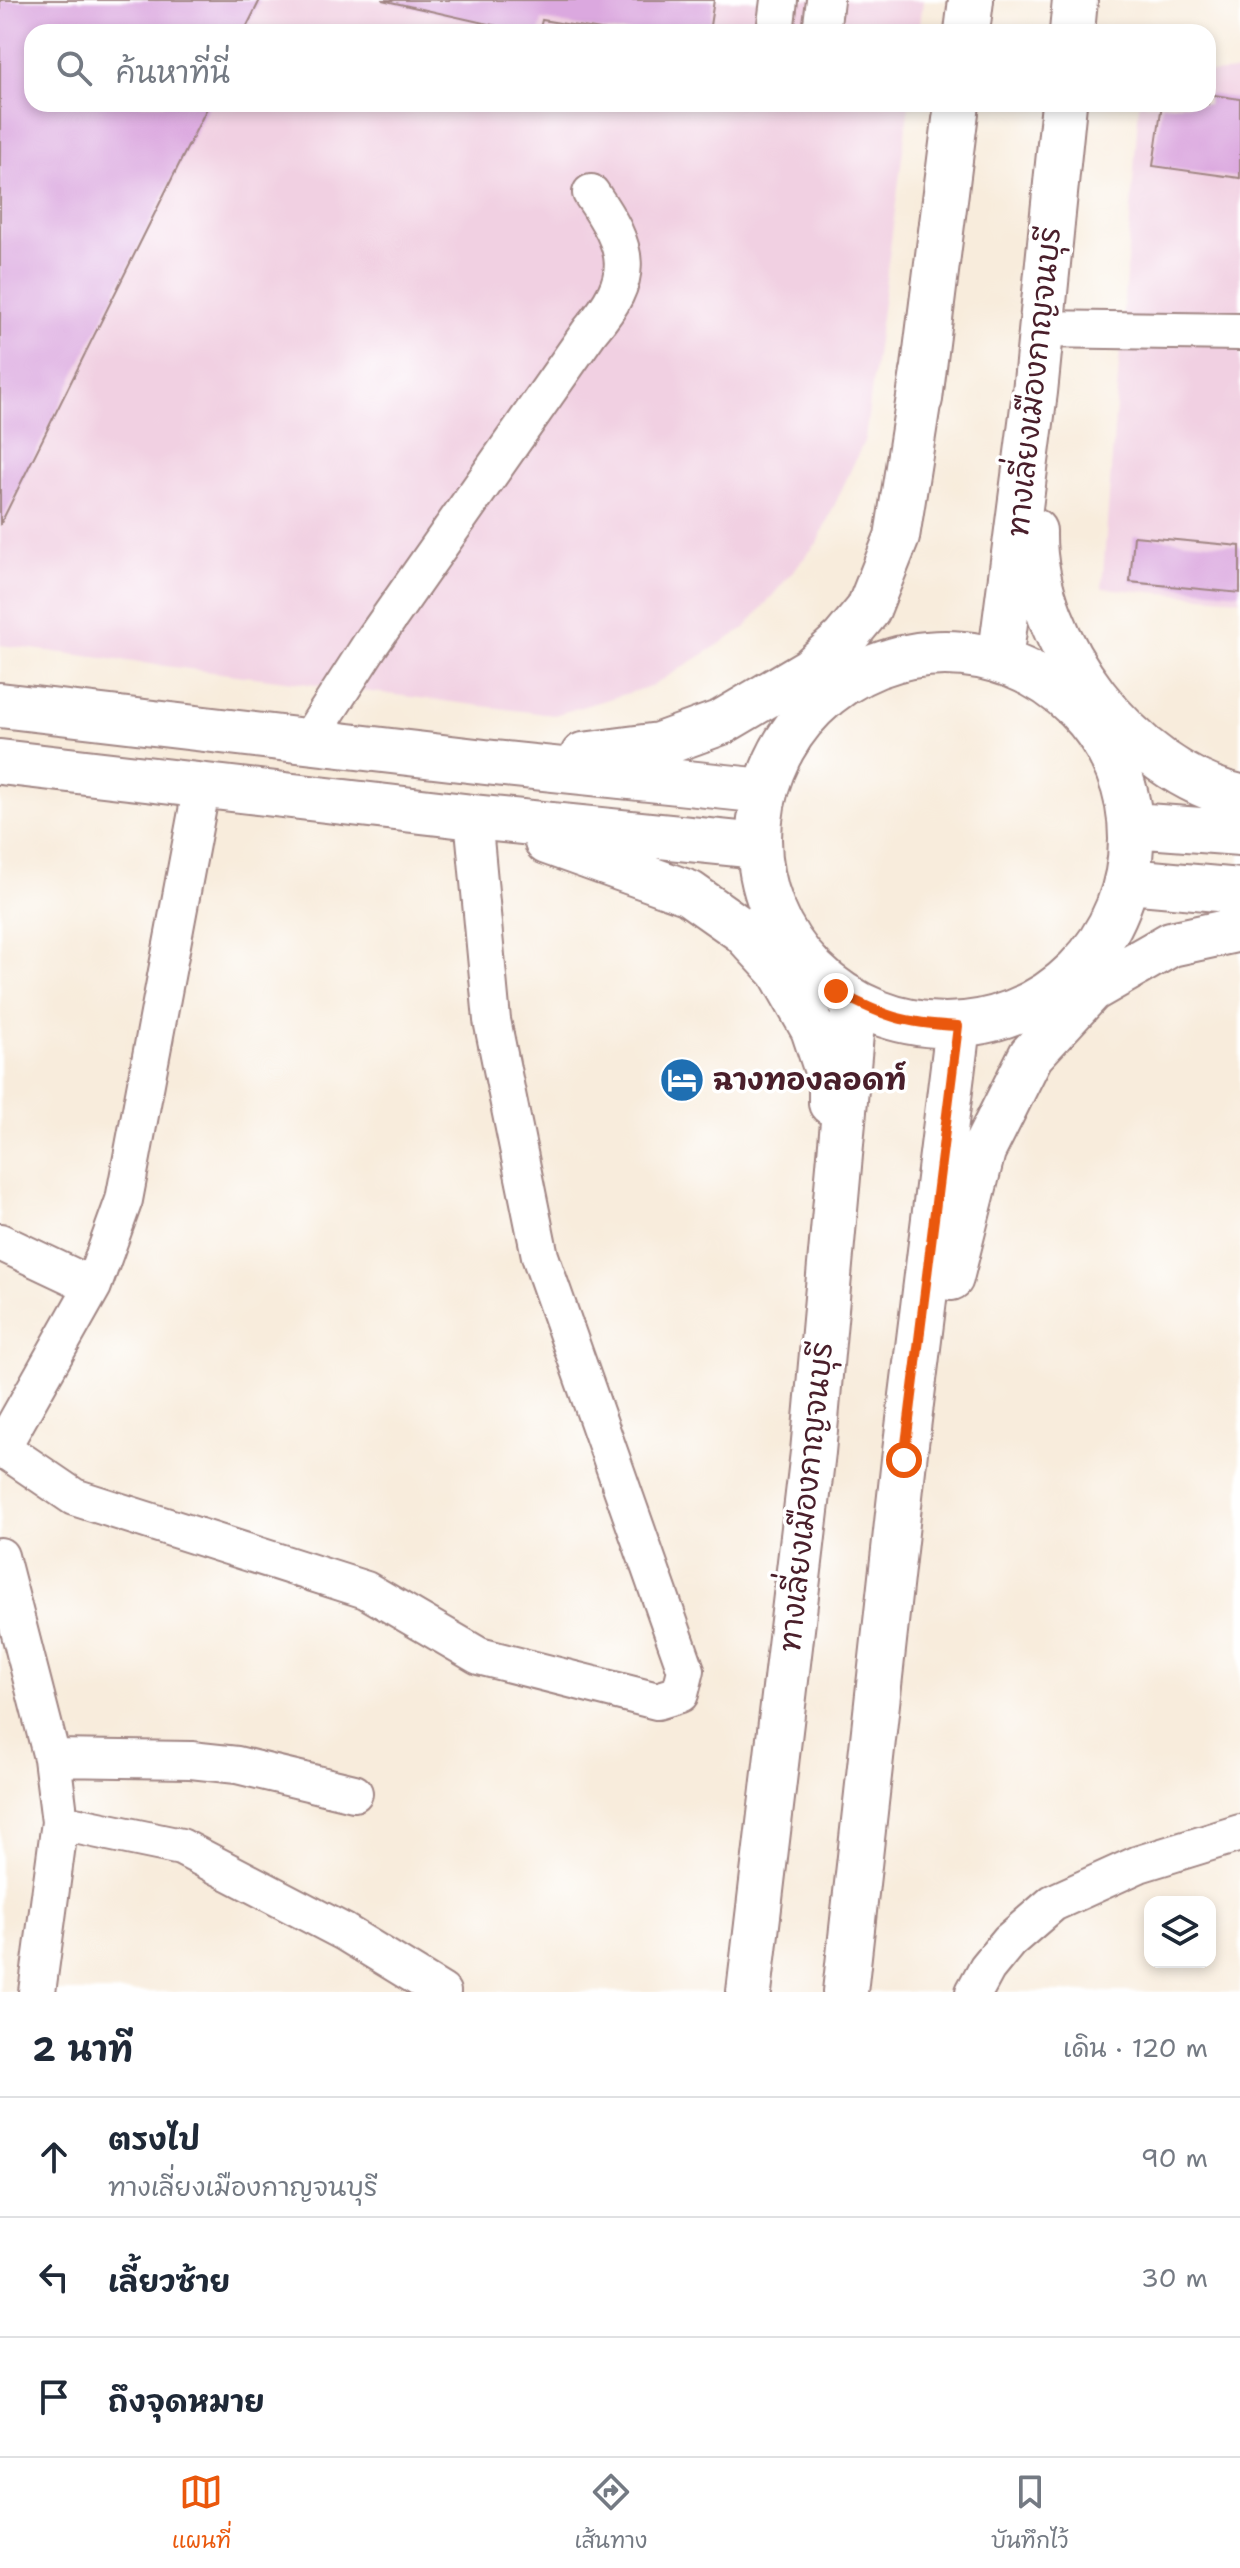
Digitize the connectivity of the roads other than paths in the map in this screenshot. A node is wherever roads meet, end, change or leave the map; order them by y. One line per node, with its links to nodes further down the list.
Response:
1 (779, 0): 5 (street)
2 (825, 0): 6 (street)
3 (971, 0): 7 (main road)
4 (1075, 0): 8 (main road)
5 (776, 24)
6 (822, 24)
7 (968, 24)
8 (1073, 24)
9 (956, 112): 14 (main road)
10 (1063, 112): 12 (main road, ทางเลี่ยงเมืองกาญจนบุรี)
11 (591, 193): 19 (street)
12 (1041, 329): 13 (street); 15 (main road, ทางเลี่ยงเมืองกาญจนบุรี)
13 (1240, 332)
14 (923, 372): 16 (main road); 21 (main road)
15 (1035, 392): 17 (main road, ทางเลี่ยงเมืองกาญจนบุรี); 24 (main road)
16 (892, 660): 17 (main road); 23 (main road)
17 (1000, 661): 26 (main road)
18 (0, 705): 19 (main road)
19 (308, 741): 21 (main road)
20 (0, 762): 22 (main road)
21 (485, 762): 23 (main road)
22 (202, 785): 25 (main road); 36 (street)
23 (764, 791): 28 (main road)
24 (1240, 797)
25 (473, 817): 28 (main road); 34 (main road); 37 (street)
26 (1133, 825): 27 (main road); 29 (main road)
27 (1240, 833)
28 (758, 846): 32 (main road)
29 (1129, 881): 30 (main road); 33 (main road)
30 (1240, 891)
31 (1240, 929): 38 (main road)
32 (854, 1001): 33 (main road); 34 (main road, ทางเลี่ยงเมืองกาญจนบุรี)
33 (958, 1026): 38 (main road)
34 (833, 1233): 46 (main road, ทางเลี่ยงเมืองกาญจนบุรี)
35 (0, 1242): 36 (street)
36 (93, 1286): 37 (street)
37 (1, 1450)
38 (904, 1460): 47 (main road)
39 (1, 1562): 40 (street)
40 (52, 1758): 41 (street); 42 (street)
41 (354, 1793)
42 (60, 1822): 44 (street); 45 (street)
43 (1240, 1833): 48 (street)
44 (37, 1992)
45 (442, 1992)
46 (749, 1992)
47 (845, 1992)
48 (974, 1992)

